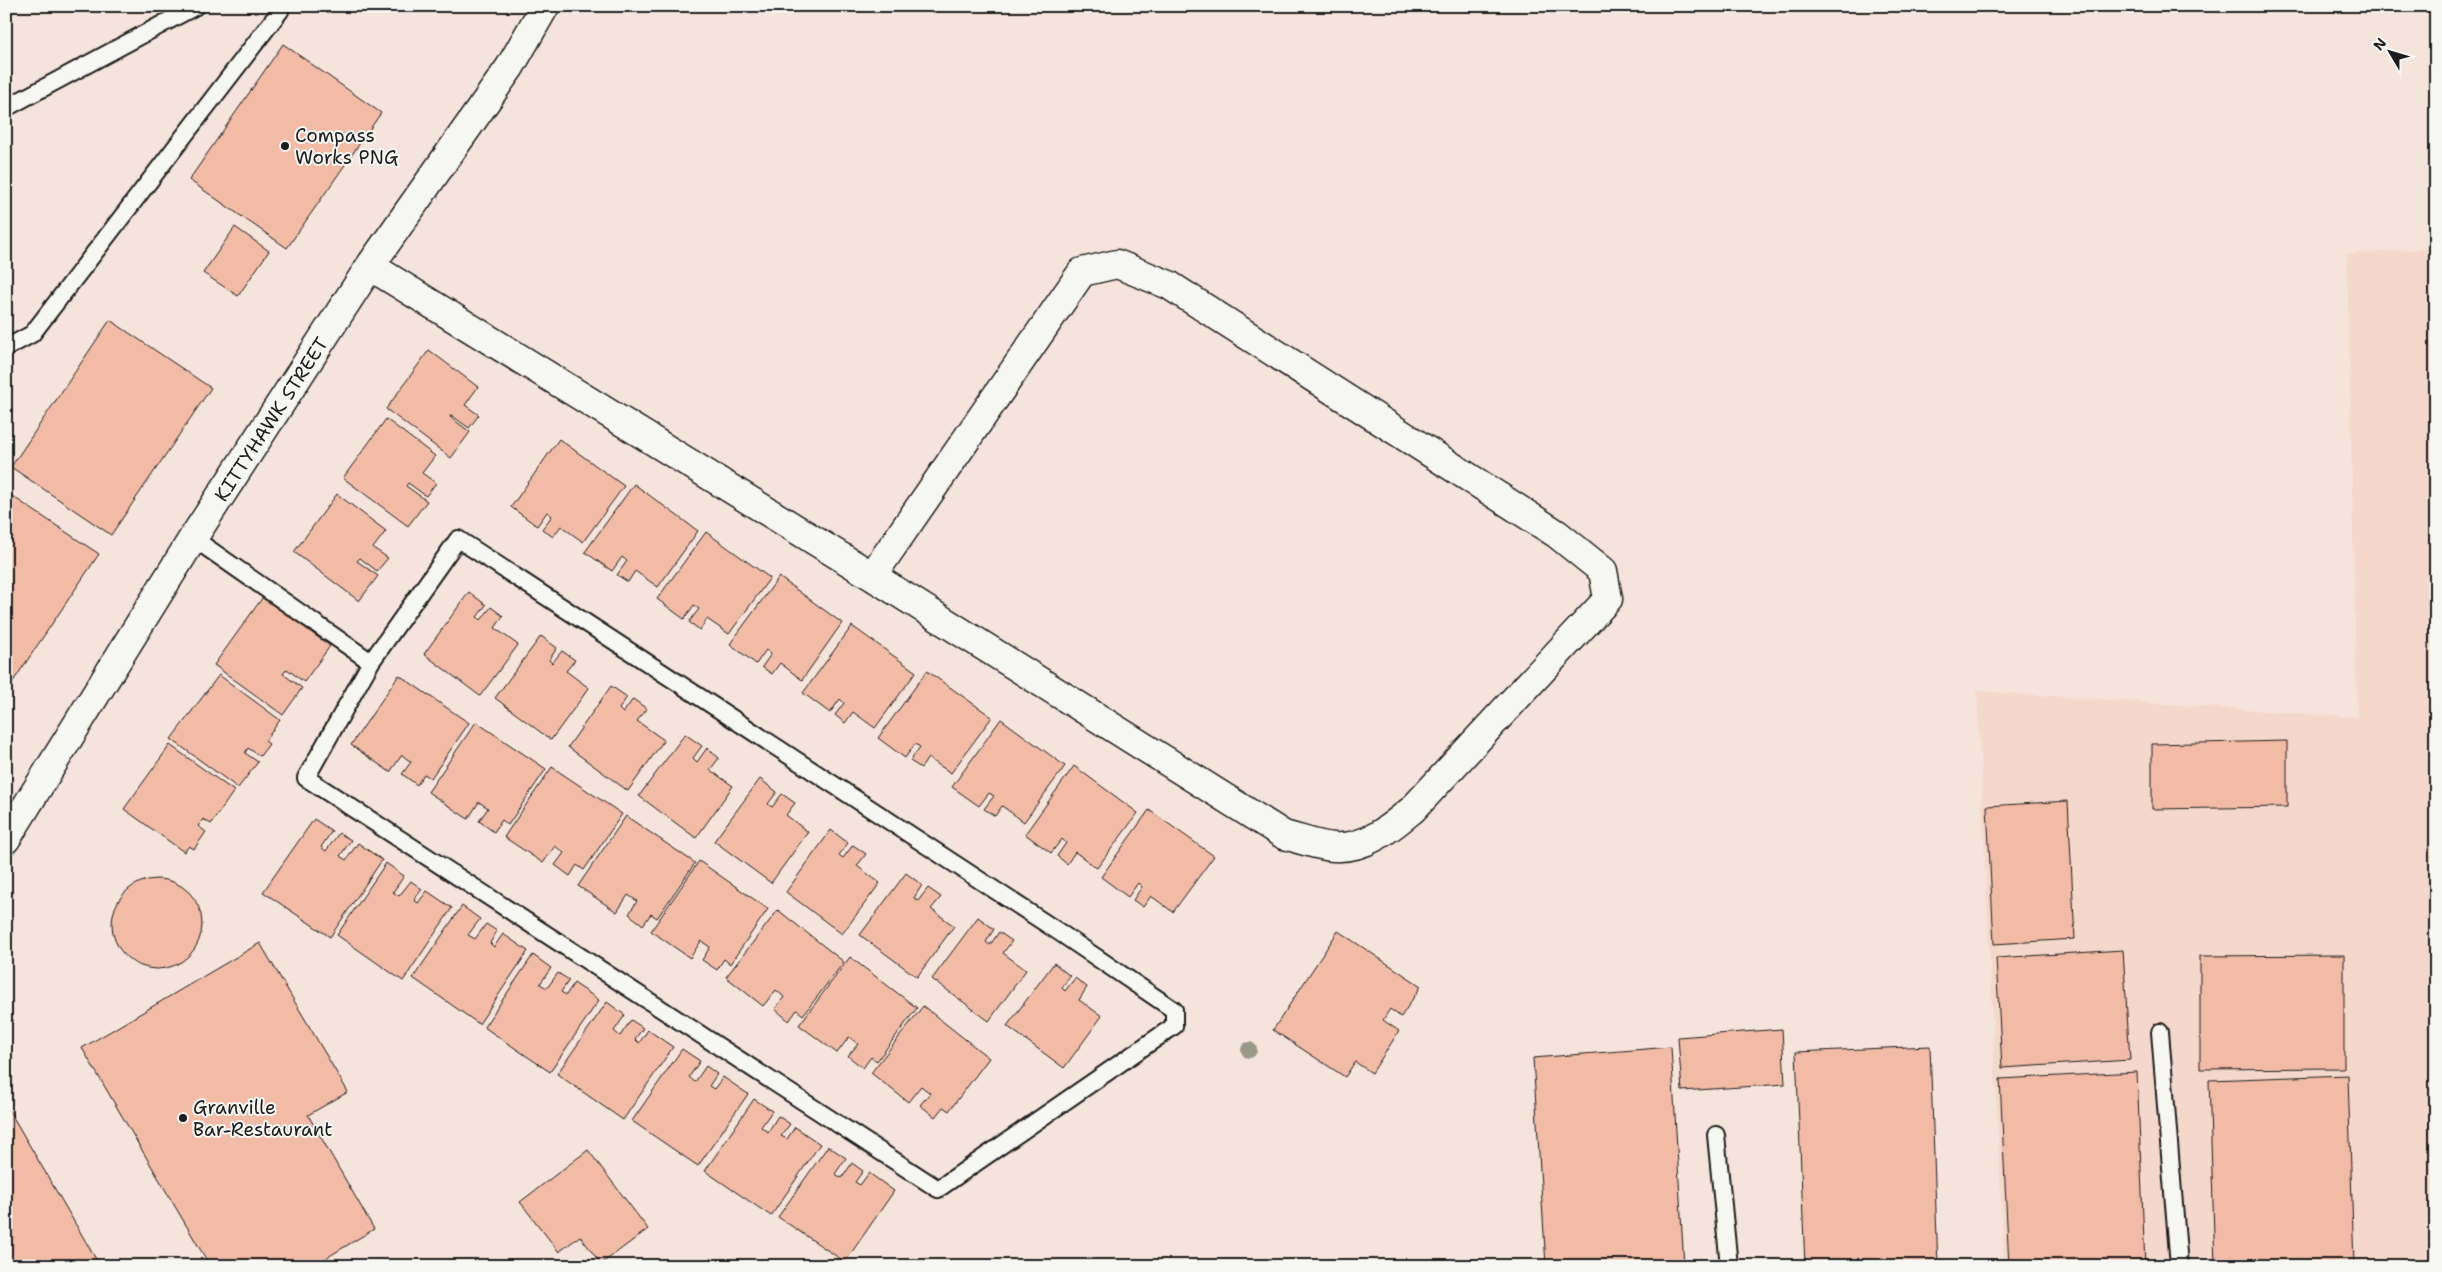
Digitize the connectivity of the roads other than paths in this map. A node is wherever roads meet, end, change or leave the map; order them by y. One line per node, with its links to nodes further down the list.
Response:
1 (196, 6): 4 (lane)
2 (278, 6): 6 (lane)
3 (545, 6): 5 (street, KITTYHAWK STREET)
4 (6, 108)
5 (370, 266): 7 (street, KITTYHAWK STREET); 8 (street)
6 (6, 348)
7 (193, 538): 9 (lane); 10 (street, KITTYHAWK STREET)
8 (872, 576): 8 (street)
9 (371, 662): 9 (lane)
10 (6, 839)
11 (2160, 1032): 14 (lane)
12 (1716, 1135): 13 (lane)
13 (1729, 1266)
14 (2179, 1266)

